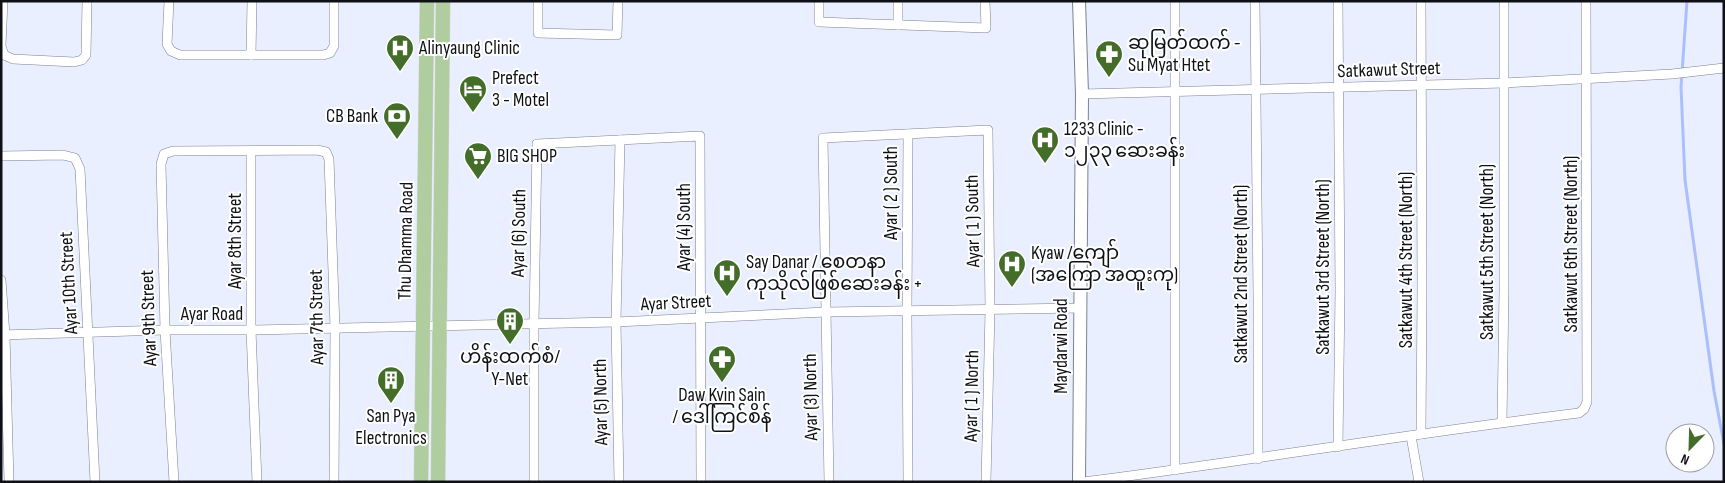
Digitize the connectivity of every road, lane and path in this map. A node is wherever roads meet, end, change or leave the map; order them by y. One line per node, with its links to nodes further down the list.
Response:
1 (3, 1): 22 (street)
2 (87, 1): 22 (street)
3 (168, 1): 21 (street)
4 (252, 1): 21 (street)
5 (334, 1): 21 (street)
6 (426, 1): 44 (main road, Thu Dhamma Road)
7 (444, 1): 43 (main road, Thu Dhamma Road)
8 (538, 1): 9 (street)
9 (618, 1)
10 (819, 1): 20 (street)
11 (898, 1): 20 (street)
12 (985, 1): 20 (street)
13 (1080, 1): 30 (street, Maydarwi Road)
14 (1175, 1): 29 (street)
15 (1255, 1): 27 (street, Satkawut 2nd Street (North))
16 (1338, 1): 28 (street, Satkawut 3rd Street (North))
17 (1421, 1): 26 (street, Satkawut 4th Street (North))
18 (1504, 1): 25 (street, Satkawut 5th Street (North))
19 (1586, 1): 24 (street, Satkawut 6th Street (North))
20 (898, 25)
21 (251, 55)
22 (2, 56)
23 (1724, 68): 24 (street, Satkawut Street)
24 (1587, 79): 25 (street, Satkawut Street); 50 (street, Satkawut 6th Street (North))
25 (1504, 83): 26 (street, Satkawut Street); 50 (street, Satkawut 5th Street (North))
26 (1421, 85): 28 (street, Satkawut Street); 51 (street, Satkawut 4th Street (North))
27 (1255, 88): 28 (street, Satkawut Street); 29 (street, Satkawut Street); 54 (street, Satkawut 2nd Street (North))
28 (1339, 88): 53 (street, Satkawut 3rd Street (North))
29 (1176, 92): 30 (street, Satkawut Street); 55 (street)
30 (1082, 94): 36 (street, Maydarwi Road)
31 (908, 134): 37 (street, Ayar ( 1 ) South); 38 (street, Ayar (3) North); 39 (street, Ayar ( 2 ) South)
32 (620, 140): 40 (street, Ayar (4) South); 41 (street, Ayar (5) North); 42 (street, Ayar (6) South)
33 (251, 151): 45 (street, Ayar 7th Street); 46 (street, Ayar 9th Street); 47 (street, Ayar 8th Street)
34 (1, 156): 48 (street, Ayar 10th Street)
35 (1, 280): 49 (street)
36 (1080, 308): 37 (street, Ayar Street); 69 (street, Maydarwi Road)
37 (990, 311): 39 (street, Ayar Street); 68 (street, Ayar ( 1 ) North)
38 (826, 312): 39 (street, Ayar Street); 40 (street, Ayar Street); 66 (street, Ayar (3) North)
39 (907, 312): 67 (street, Ayar ( 2 ) South)
40 (701, 318): 41 (street, Ayar Street); 65 (street, Ayar (4) South)
41 (616, 322): 42 (street, Ayar Street); 64 (street, Ayar (5) North)
42 (534, 324): 43 (street, Ayar Street); 63 (street, Ayar (6) South)
43 (441, 326): 44 (street, Ayar Street); 62 (main road, Thu Dhamma Road)
44 (424, 327): 45 (street, Ayar Road); 61 (main road, Thu Dhamma Road)
45 (335, 328): 47 (street, Ayar Road); 60 (street, Ayar 7th Street)
46 (165, 330): 47 (street, Ayar Road); 48 (street, Ayar Road); 58 (street, Ayar 9th Street)
47 (251, 330): 59 (street, Ayar 8th Street)
48 (88, 333): 49 (street, Ayar Road); 57 (street, Ayar 10th Street)
49 (3, 335): 56 (street)
50 (1502, 422): 51 (street)
51 (1421, 434): 52 (street)
52 (1411, 436): 53 (street); 70 (street)
53 (1338, 447): 54 (street)
54 (1258, 458): 55 (street)
55 (1175, 470): 69 (street)
56 (8, 482)
57 (95, 482)
58 (174, 482)
59 (257, 482)
60 (334, 482)
61 (421, 482)
62 (438, 482)
63 (534, 482)
64 (619, 482)
65 (701, 482)
66 (829, 482)
67 (908, 482)
68 (986, 482)
69 (1081, 482)
70 (1419, 482)

